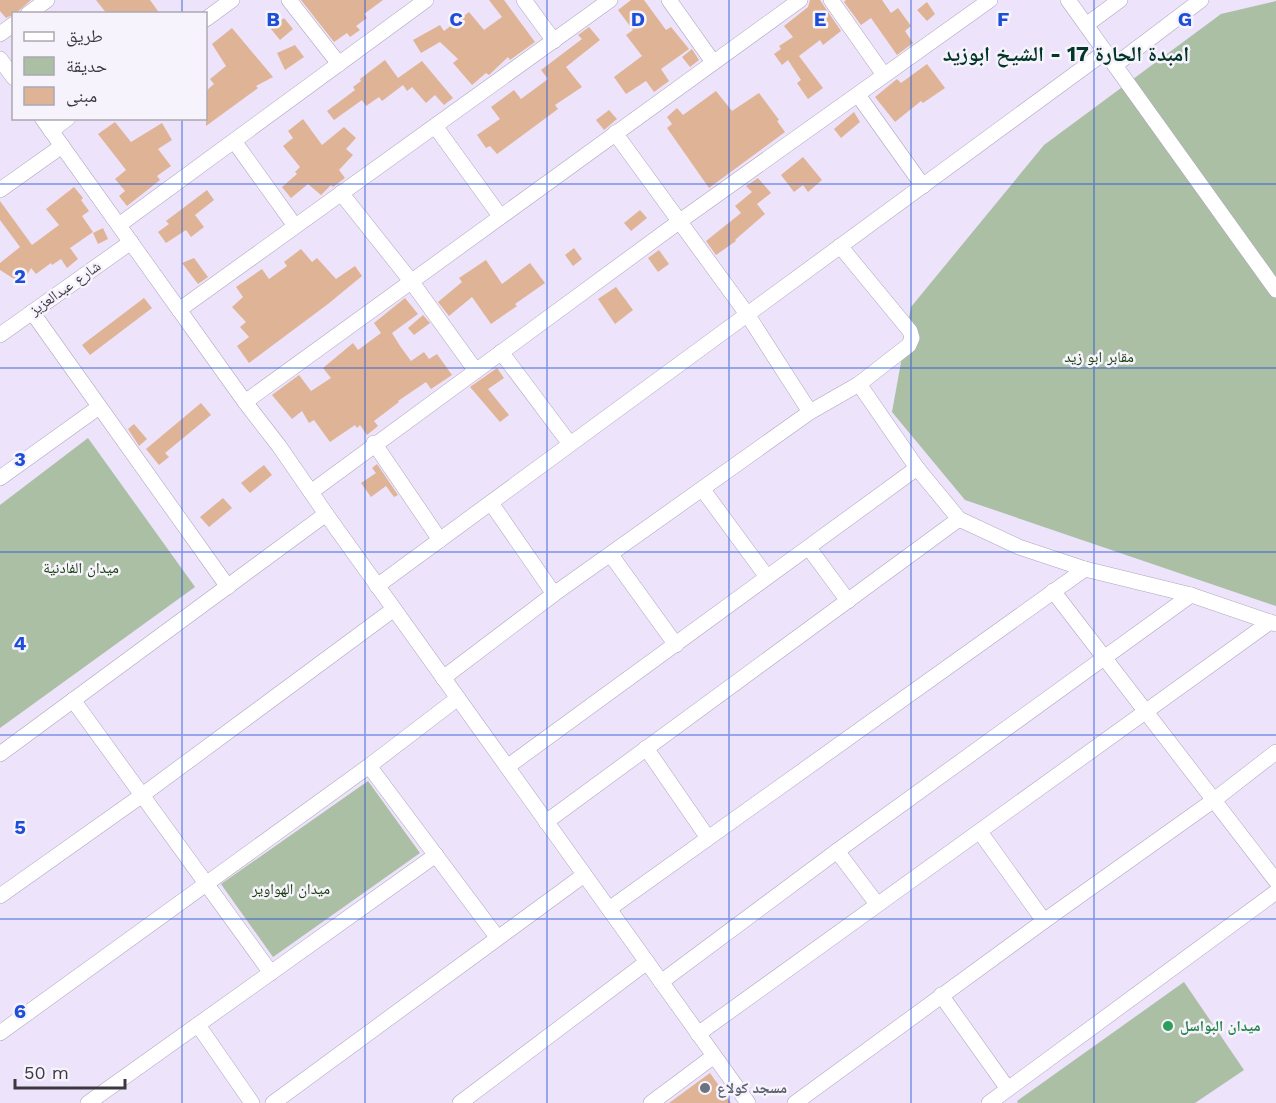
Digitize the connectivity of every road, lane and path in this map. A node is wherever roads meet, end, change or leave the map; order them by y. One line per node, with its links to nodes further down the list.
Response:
1 (47, 0): 14 (street)
2 (290, 0): 21 (street)
3 (426, 0): 21 (street)
4 (524, 0): 17 (street)
5 (610, 0): 17 (street)
6 (669, 0): 20 (street)
7 (800, 0): 20 (street)
8 (831, 0): 24 (street)
9 (990, 0): 24 (street)
10 (1068, 0): 16 (street)
11 (1120, 0): 16 (street)
12 (1201, 0): 22 (street)
13 (223, 3): 15 (street)
14 (31, 12)
15 (207, 18)
16 (1086, 25): 18 (street)
17 (554, 41): 28 (street)
18 (1105, 52): 22 (street); 32 (street)
19 (0, 59): 23 (street)
20 (713, 62): 29 (street)
21 (339, 64): 30 (street)
22 (1115, 65): 42 (street)
23 (12, 75)
24 (884, 75): 25 (street)
25 (858, 95): 32 (street); 36 (street)
26 (62, 120): 27 (street)
27 (47, 125): 31 (street)
28 (435, 126): 34 (street); 35 (street)
29 (615, 133): 35 (street); 36 (street)
30 (234, 141): 37 (street); 38 (street)
31 (62, 146): 33 (street); 37 (street)
32 (923, 186): 40 (street)
33 (0, 190)
34 (341, 193): 38 (street); 41 (street)
35 (500, 216): 41 (street)
36 (680, 221): 45 (street); 47 (street)
37 (119, 225): 39 (street)
38 (295, 226): 43 (street)
39 (130, 242): 43 (street); 44 (street, شارع عبدالعزيز)
40 (840, 246): 45 (street); 49 (street)
41 (411, 281): 48 (street); 50 (street)
42 (1276, 290)
43 (179, 310): 50 (street)
44 (32, 312): 46 (street, شارع عبدالعزيز); 51 (street)
45 (747, 314): 52 (street); 54 (street)
46 (0, 335)
47 (501, 352): 48 (street); 54 (street)
48 (476, 371): 53 (street)
49 (859, 384): 52 (street); 55 (street)
50 (245, 402): 58 (street)
51 (99, 407): 56 (street); 68 (street)
52 (810, 412): 57 (street)
53 (374, 443): 58 (street); 62 (street)
54 (570, 444): 59 (street)
55 (917, 468): 61 (street); 63 (street)
56 (0, 478)
57 (703, 490): 64 (street); 66 (street)
58 (311, 492): 60 (street)
59 (491, 503): 62 (street); 70 (street)
60 (326, 514): 67 (street); 68 (street)
61 (959, 519): 65 (street); 72 (street)
62 (440, 540): 67 (street)
63 (809, 548): 66 (street); 72 (street)
64 (611, 555): 70 (street); 75 (street)
65 (1085, 569): 69 (street); 71 (street)
66 (767, 577): 75 (street)
67 (377, 586): 73 (street)
68 (228, 587): 79 (street)
69 (1053, 591): 76 (street); 90 (street)
70 (554, 594): 77 (street)
71 (1191, 595): 74 (street); 76 (street)
72 (848, 601): 81 (street)
73 (393, 609): 77 (street); 86 (street)
74 (1273, 623): 80 (street)
75 (676, 645): 85 (street)
76 (1104, 657): 80 (street); 91 (street)
77 (443, 678): 78 (street)
78 (458, 698): 84 (street); 85 (street)
79 (73, 700): 83 (street); 86 (street)
80 (1147, 712): 87 (street); 89 (street)
81 (646, 748): 88 (street); 90 (street)
82 (1276, 752): 87 (street)
83 (0, 754)
84 (369, 766): 92 (street); 95 (street)
85 (507, 767): 88 (street)
86 (141, 796): 95 (street); 97 (street)
87 (1214, 800): 94 (street); 100 (street)
88 (546, 822): 93 (street)
89 (980, 832): 98 (street); 100 (street)
90 (708, 838): 99 (street)
91 (837, 851): 98 (street); 104 (street)
92 (436, 855): 101 (street); 103 (street)
93 (584, 875): 99 (street); 101 (street)
94 (1276, 881)
95 (206, 883): 103 (street); 107 (street)
96 (1276, 892): 110 (street)
97 (0, 896)
98 (877, 904): 108 (street)
99 (609, 909): 102 (street)
100 (1044, 921): 105 (street)
101 (497, 937): 114 (street)
102 (647, 962): 104 (street); 115 (street)
103 (271, 973): 106 (street)
104 (661, 982): 108 (street)
105 (941, 995): 110 (street); 118 (street)
106 (198, 1025): 112 (street); 113 (street)
107 (0, 1033)
108 (698, 1034): 109 (street)
109 (714, 1056): 116 (street); 117 (street)
110 (1008, 1089): 111 (street)
111 (991, 1102)
112 (88, 1103)
113 (252, 1103)
114 (273, 1103)
115 (460, 1103)
116 (651, 1103)
117 (748, 1103)
118 (795, 1103)

